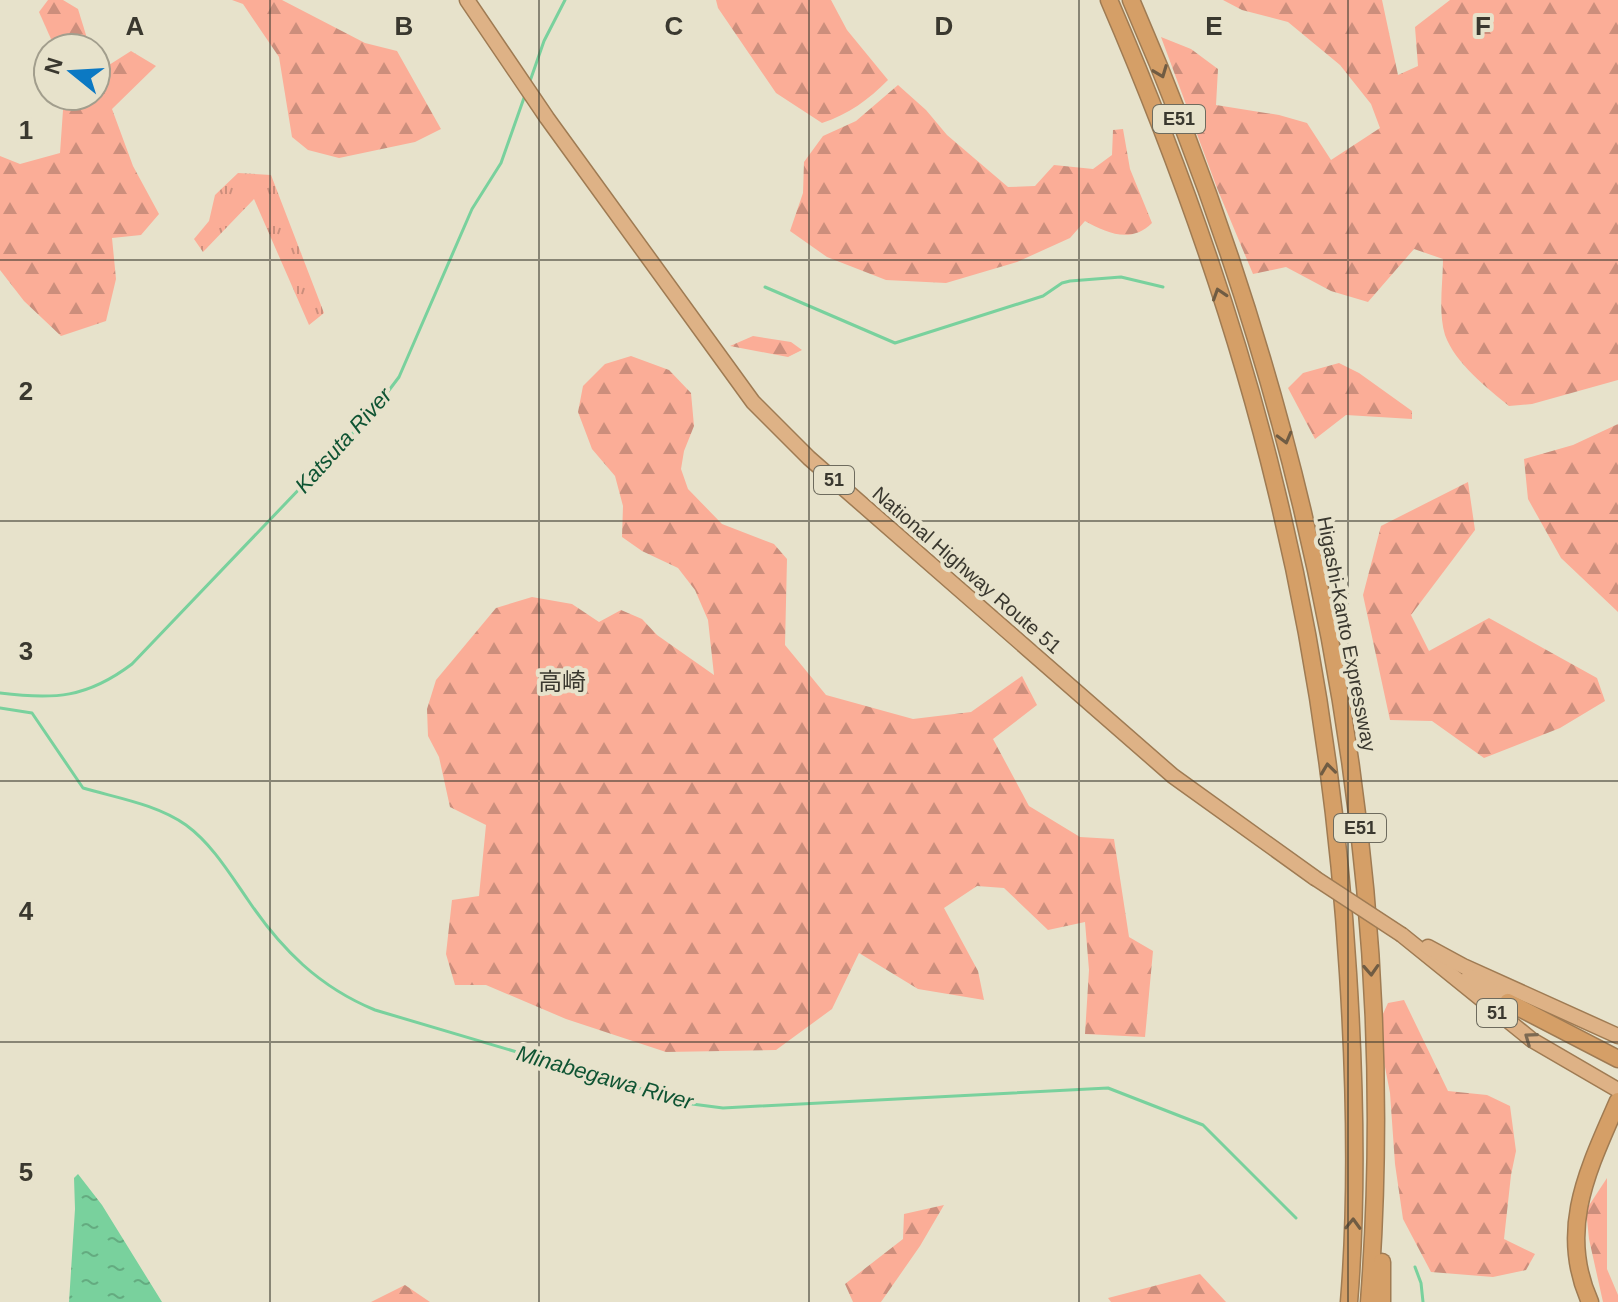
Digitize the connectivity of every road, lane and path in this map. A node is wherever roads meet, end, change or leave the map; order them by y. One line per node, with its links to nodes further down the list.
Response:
1 (467, 0): 4 (highway, National Highway Route 51 / 51, bridge)
2 (1109, 0): 13 (highway, Higashi-Kanto Expressway / E51, one-way to 2)
3 (1131, 0): 12 (highway, Higashi-Kanto Expressway / E51, one-way to 12)
4 (1404, 936): 5 (highway, National Highway Route 51 / 51); 6 (highway, National Highway Route 51 / 51)
5 (1437, 952): 7 (highway); 8 (highway, National Highway Route 51 / 51)
6 (1461, 982): 7 (highway); 10 (highway, National Highway Route 51 / 51, one-way to 6)
7 (1508, 1002): 9 (highway)
8 (1618, 1036)
9 (1618, 1059)
10 (1618, 1090)
11 (1618, 1101): 16 (highway)
12 (1375, 1169): 14 (highway, Higashi-Kanto Expressway / E51); 15 (highway)
13 (1349, 1302)
14 (1369, 1302)
15 (1382, 1302)
16 (1590, 1302)

